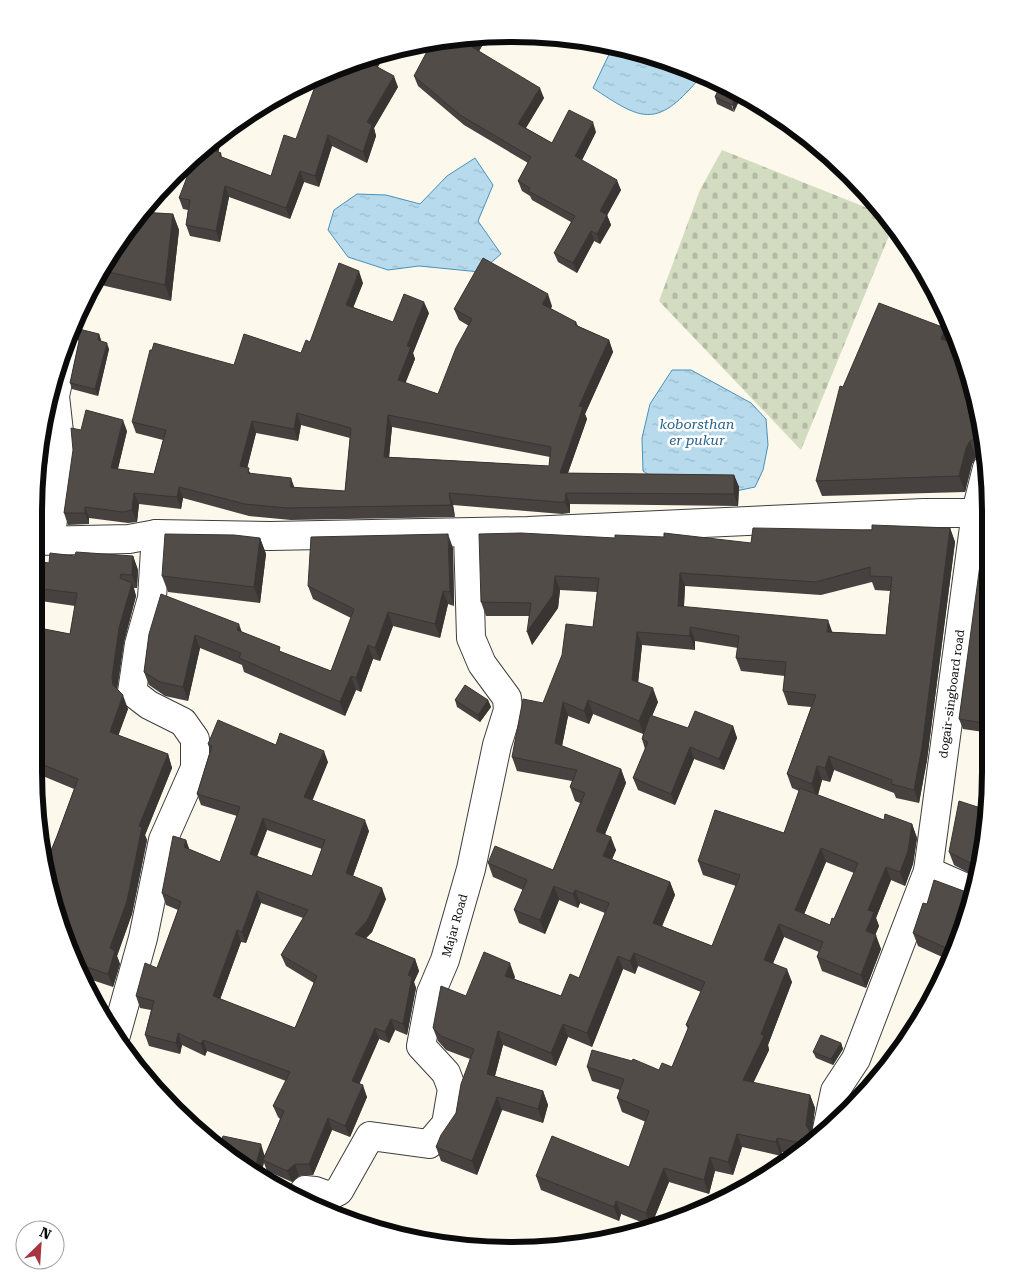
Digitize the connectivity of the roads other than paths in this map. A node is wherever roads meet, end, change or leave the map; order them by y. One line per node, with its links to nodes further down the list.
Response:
1 (56, 399): 6 (street)
2 (982, 512): 4 (street)
3 (982, 519): 7 (street, dogair-singboard road)
4 (468, 533): 5 (street); 11 (street, Majar Road)
5 (156, 534): 6 (street); 9 (street)
6 (42, 540)
7 (928, 871): 8 (street); 10 (street, dogair-singboard road)
8 (967, 888)
9 (118, 1028)
10 (829, 1120)
11 (303, 1193)

